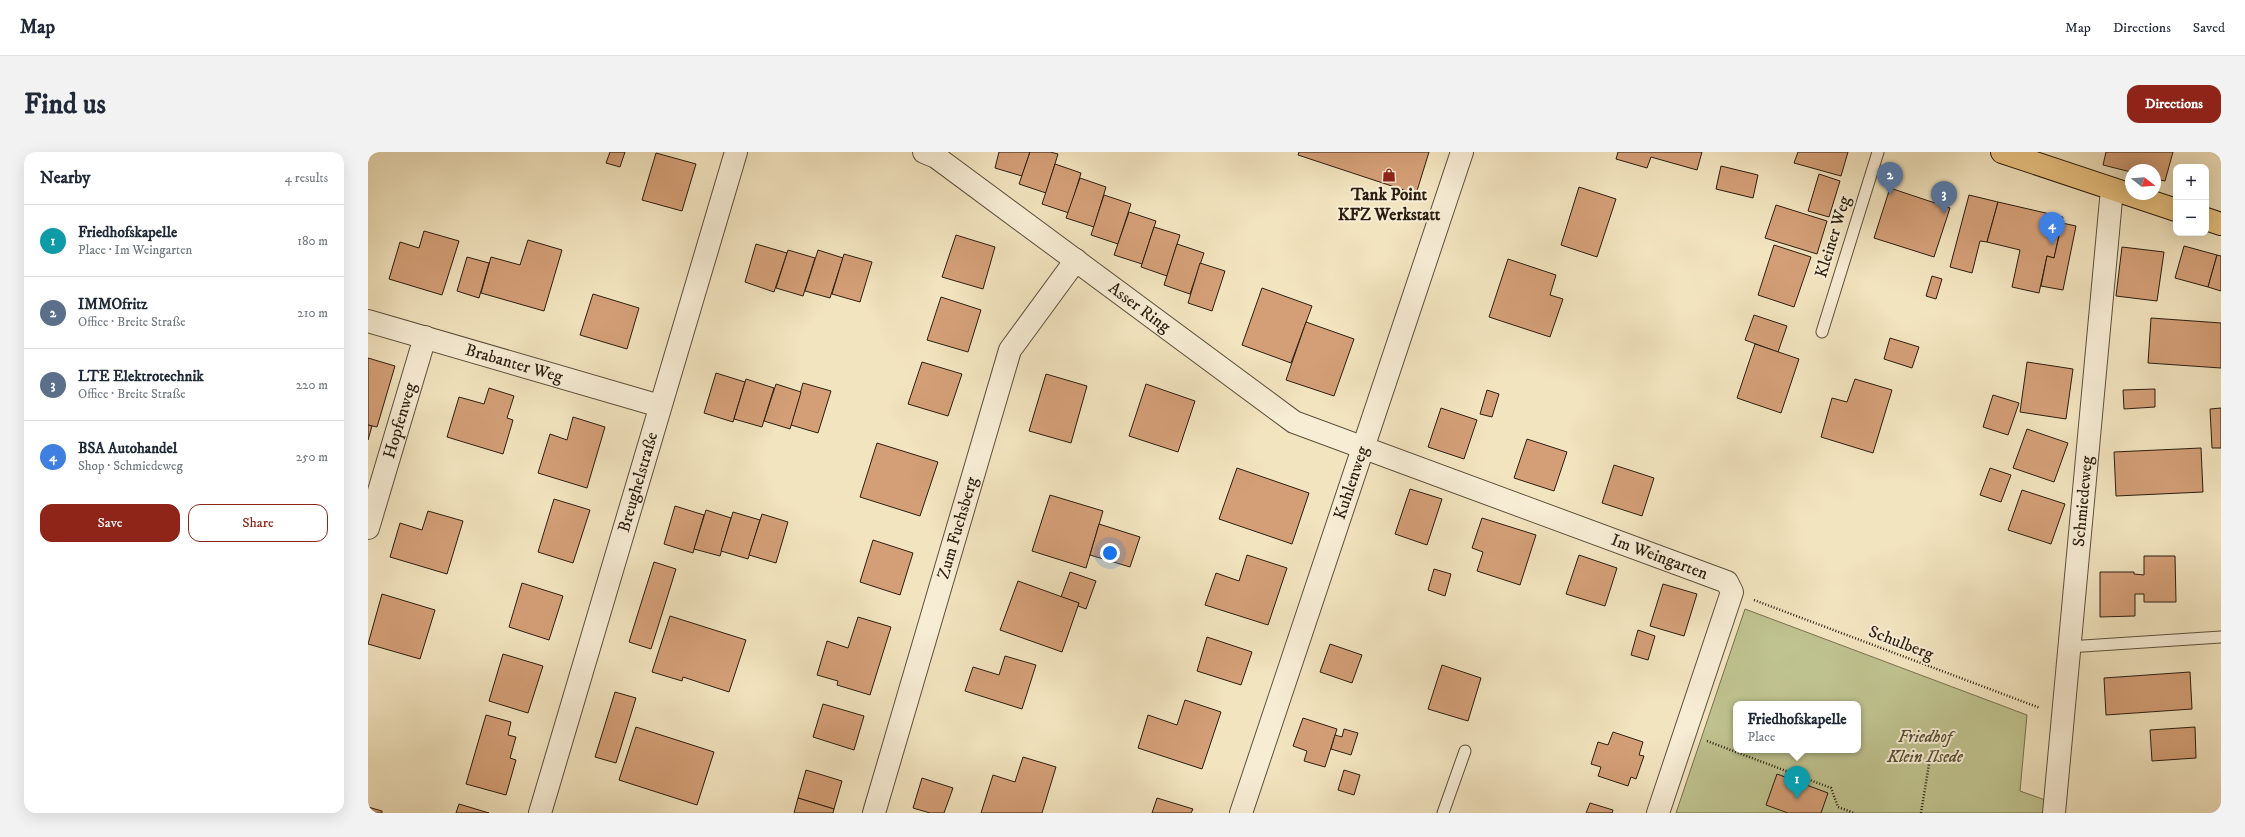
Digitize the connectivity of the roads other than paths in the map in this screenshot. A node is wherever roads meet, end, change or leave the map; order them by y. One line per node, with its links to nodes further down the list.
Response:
1 (736, 152): 14 (street, Breughelstraße)
2 (924, 152): 10 (street, Asser Ring)
3 (1462, 152): 15 (street, Kuhlenweg)
4 (1878, 152): 12 (lane, Kleiner Weg)
5 (2002, 152): 6 (main road)
6 (2112, 189): 7 (main road); 18 (street, Schmiedeweg)
7 (2173, 209)
8 (2209, 220): 9 (main road)
9 (2221, 224)
10 (1076, 260): 15 (street, Asser Ring); 21 (street, Zum Fuchsberg)
11 (368, 321): 13 (street, Brabanter Weg)
12 (1822, 332)
13 (425, 337): 14 (street, Brabanter Weg); 16 (street, Hopfenweg)
14 (660, 406): 20 (street, Breughelstraße)
15 (1363, 447): 22 (street, Kuhlenweg); 24 (street, Im Weingarten)
16 (368, 528)
17 (2221, 637): 18 (lane)
18 (2068, 647): 25 (street, Schmiedeweg)
19 (1465, 751): 23 (lane)
20 (540, 813)
21 (874, 813)
22 (1241, 813)
23 (1443, 813)
24 (1658, 813)
25 (2054, 813)

